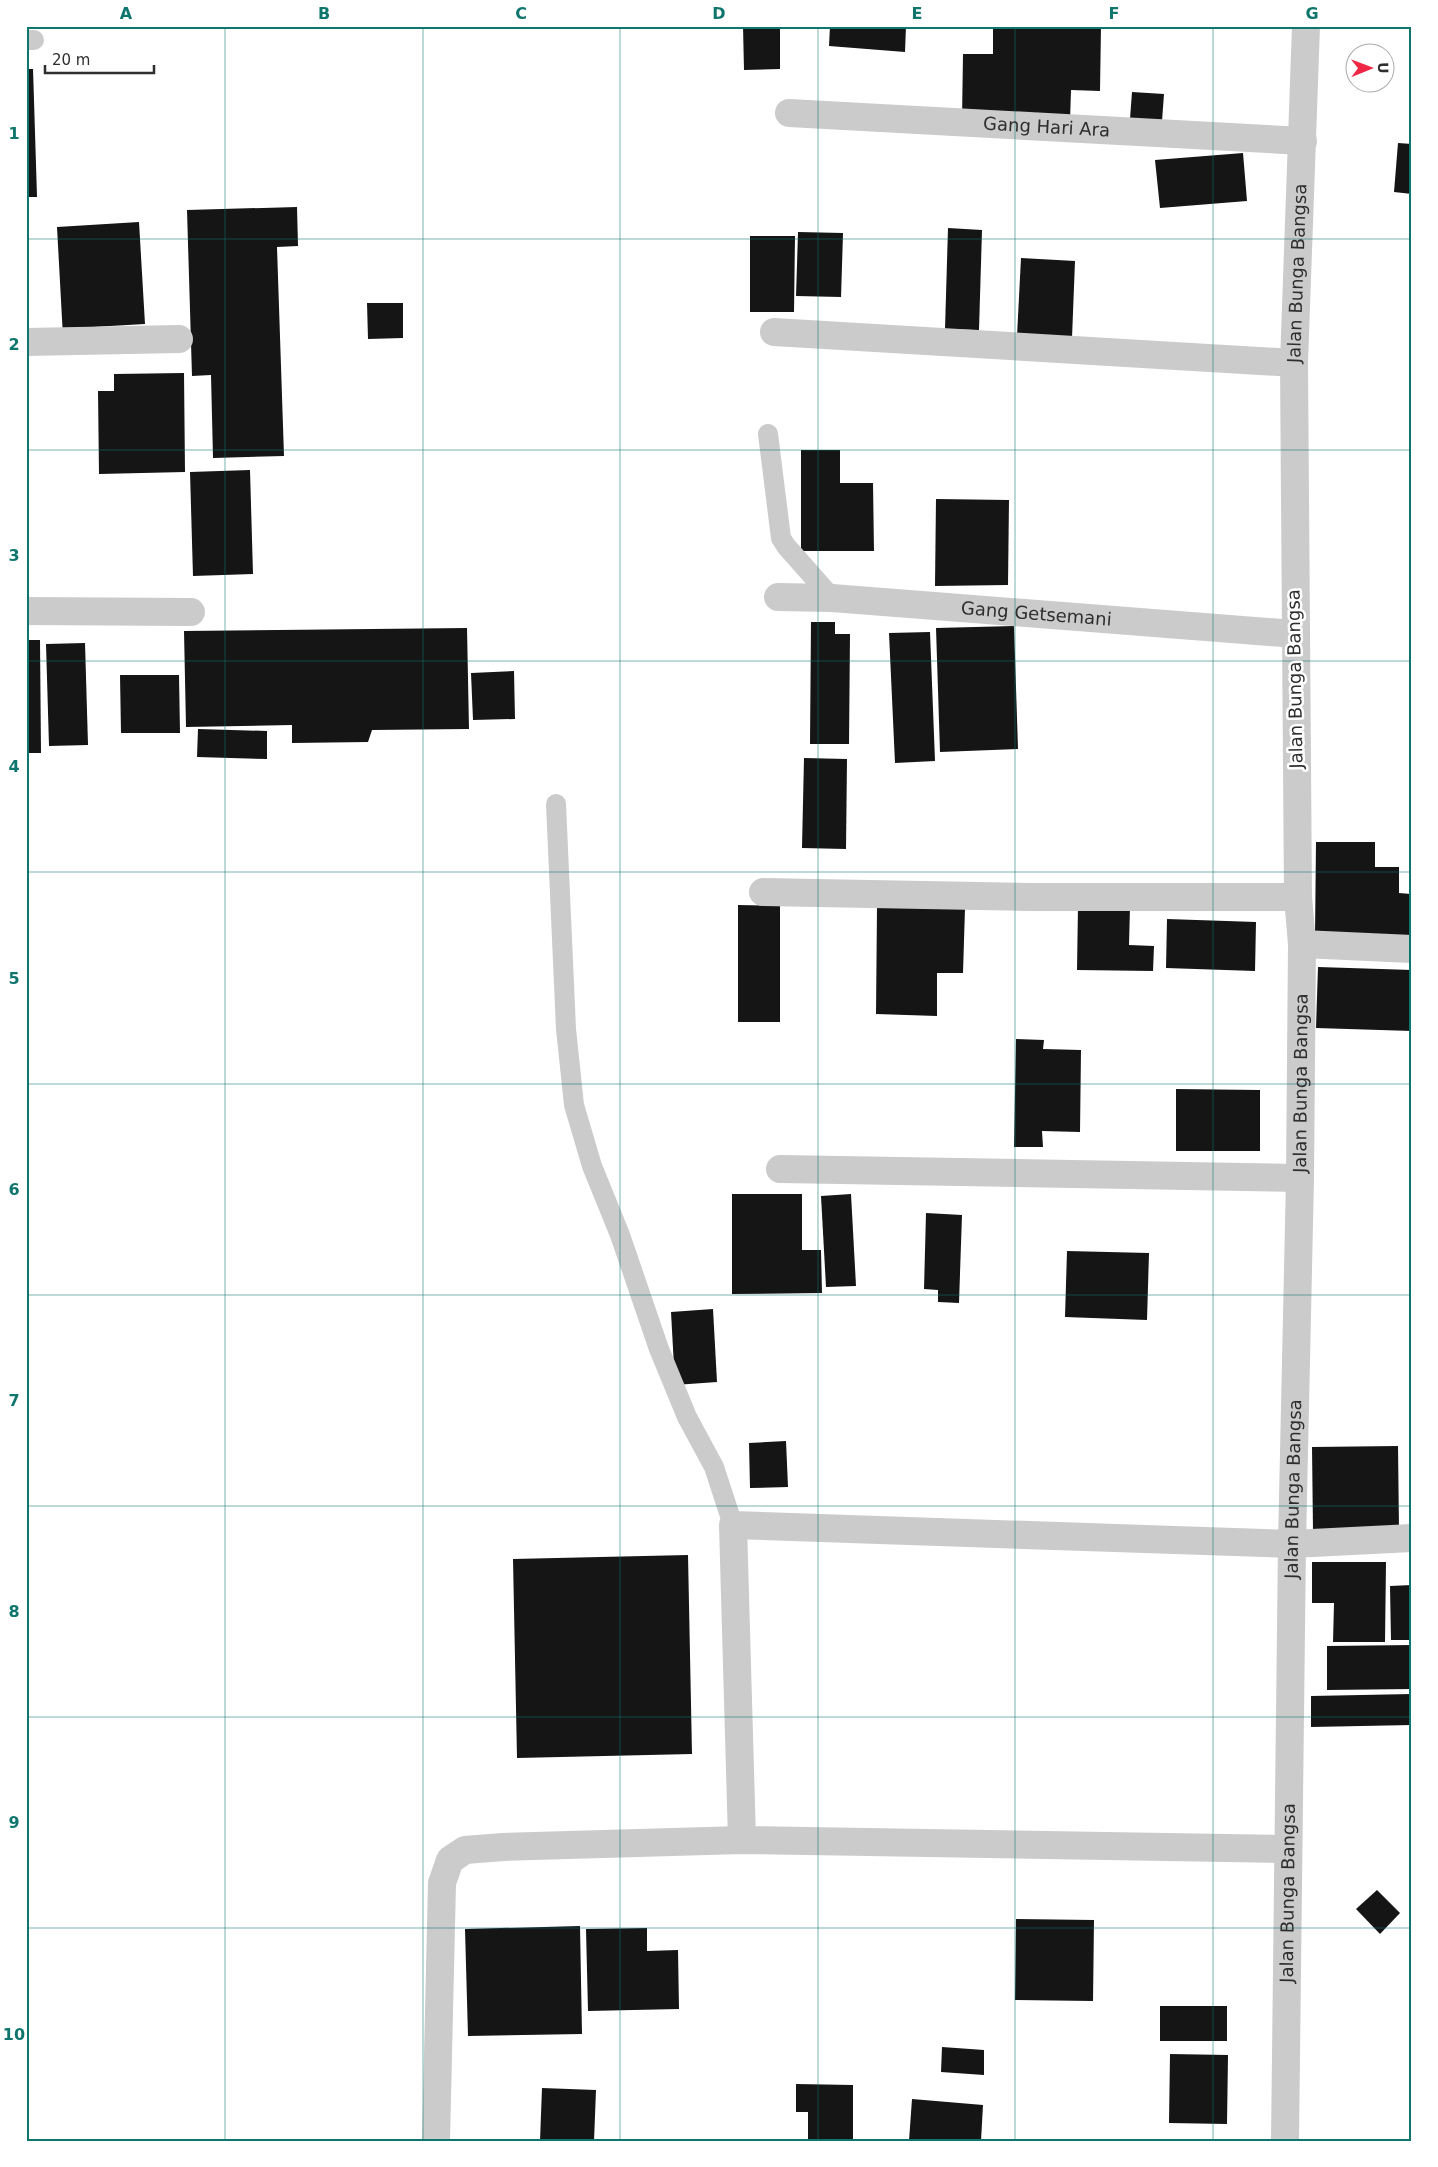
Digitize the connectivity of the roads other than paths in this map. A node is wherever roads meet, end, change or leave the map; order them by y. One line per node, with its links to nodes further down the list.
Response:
1 (1306, 26): 3 (street, Jalan Bunga Bangsa)
2 (789, 114): 3 (street, Gang Hari Ara)
3 (1303, 141): 7 (street, Jalan Bunga Bangsa)
4 (774, 332): 7 (street)
5 (179, 339): 6 (street)
6 (26, 342)
7 (1294, 362): 13 (street, Jalan Bunga Bangsa)
8 (768, 434): 10 (lane)
9 (778, 597): 10 (street, Gang Getsemani)
10 (832, 598): 13 (street, Gang Getsemani)
11 (26, 611): 12 (street)
12 (191, 612)
13 (1294, 634): 16 (street, Jalan Bunga Bangsa)
14 (556, 804): 21 (lane)
15 (763, 892): 16 (street)
16 (1298, 897): 17 (street, Jalan Bunga Bangsa)
17 (1302, 944): 18 (street); 20 (street, Jalan Bunga Bangsa)
18 (1412, 949)
19 (780, 1169): 20 (street)
20 (1300, 1178): 23 (street, Jalan Bunga Bangsa)
21 (733, 1525): 23 (street); 24 (street)
22 (1412, 1538): 23 (street)
23 (1292, 1544): 25 (street, Jalan Bunga Bangsa)
24 (742, 1840): 25 (street); 26 (street)
25 (1288, 1849): 27 (street, Jalan Bunga Bangsa)
26 (436, 2141)
27 (1285, 2141)

